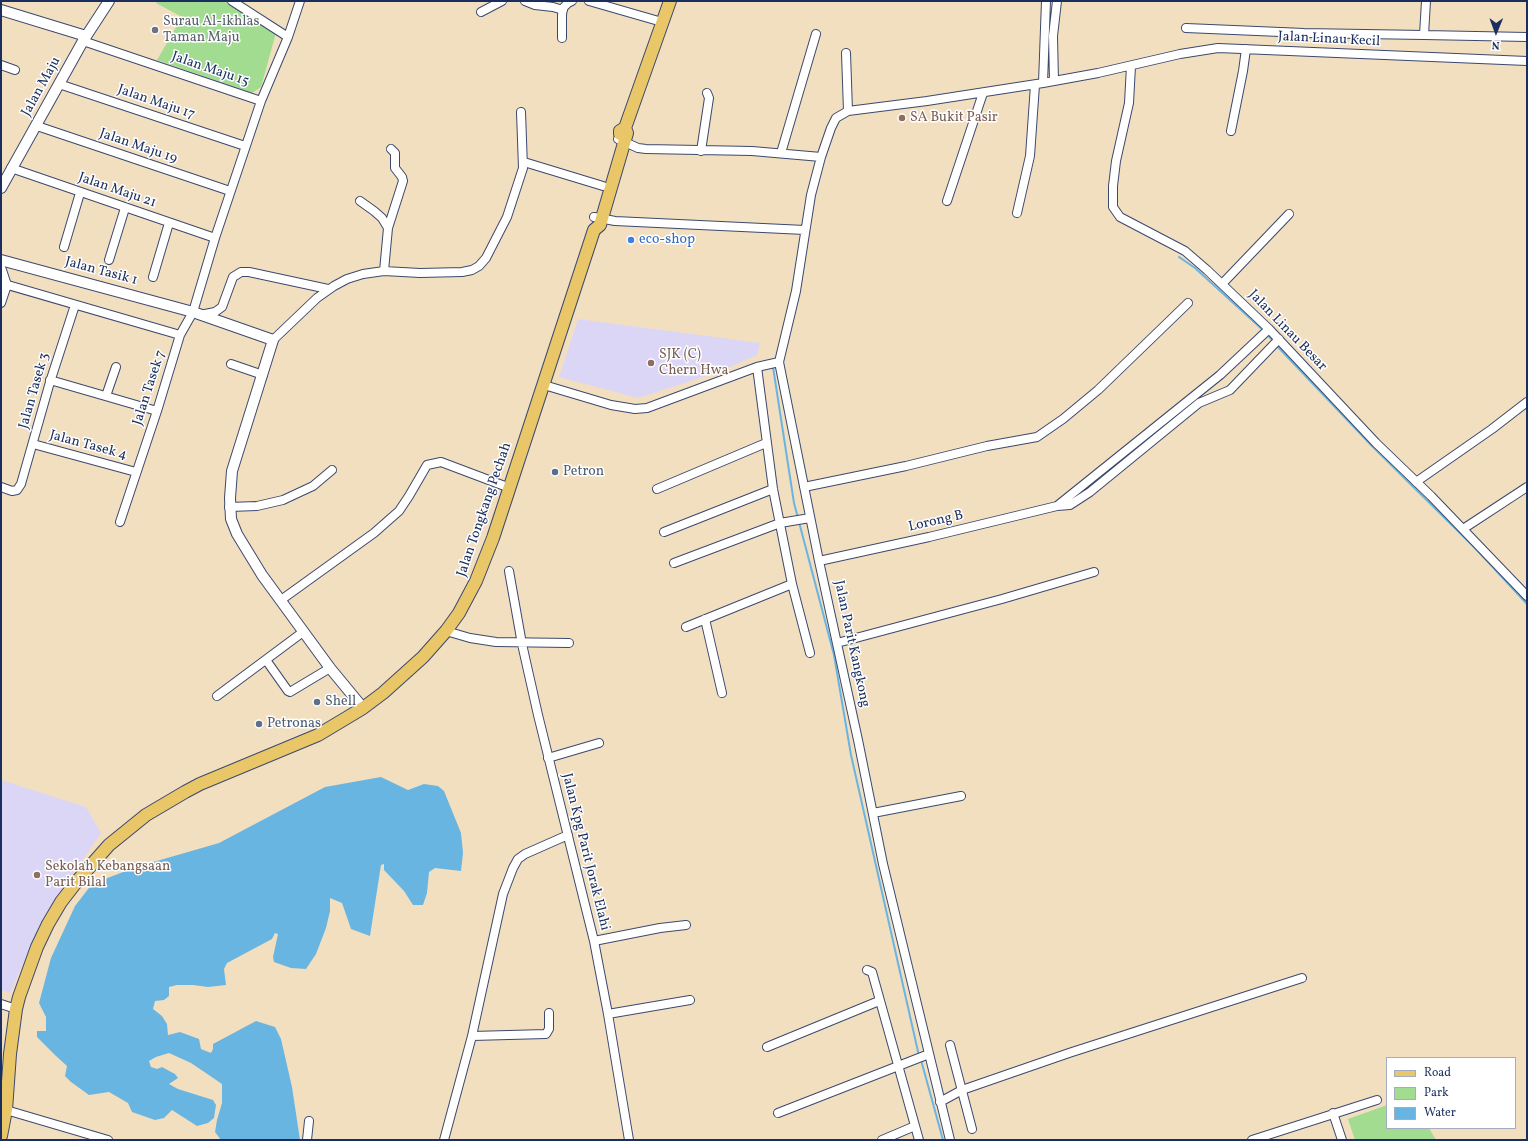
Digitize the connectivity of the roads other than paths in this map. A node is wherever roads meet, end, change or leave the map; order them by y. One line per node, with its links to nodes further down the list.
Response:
1 (109, 1): 22 (street, Jalan Maju)
2 (232, 1): 20 (street)
3 (300, 1): 20 (street, Jalan Tasek 7)
4 (502, 1): 14 (street)
5 (525, 1): 13 (street)
6 (572, 1): 13 (street)
7 (589, 1): 15 (street)
8 (670, 1): 15 (main road, Jalan Tongkang Pechah)
9 (1046, 1): 31 (street)
10 (1057, 1): 29 (street)
11 (1426, 1): 18 (street)
12 (1, 10): 22 (street)
13 (563, 10): 21 (street)
14 (481, 12)
15 (662, 22): 39 (main road, Jalan Tongkang Pechah)
16 (1186, 28): 18 (street)
17 (816, 34): 43 (street)
18 (1424, 35): 19 (street)
19 (1527, 37)
20 (288, 38): 34 (street, Jalan Tasek 7)
21 (562, 38)
22 (85, 39): 30 (street, Jalan Maju); 34 (street, Jalan Maju 15)
23 (1246, 49): 25 (street, Jalan Linau Kecil); 27 (street, Jalan Linau Kecil); 38 (street)
24 (846, 54): 35 (street)
25 (1527, 61)
26 (1, 65): 28 (street)
27 (1131, 66): 29 (street, Jalan Linau Kecil); 68 (street, Jalan Linau Besar)
28 (14, 70)
29 (1054, 81): 31 (street, Jalan Linau Kecil)
30 (59, 84): 37 (street, Jalan Maju); 40 (street, Jalan Maju 17)
31 (1039, 84): 33 (street, Jalan Linau Kecil); 54 (street)
32 (707, 92): 42 (street)
33 (983, 93): 35 (street, Jalan Linau Kecil); 52 (street)
34 (261, 101): 40 (street, Jalan Tasek 7)
35 (848, 110): 44 (street)
36 (521, 112): 45 (street)
37 (37, 126): 46 (street, Jalan Maju); 49 (street, Jalan Maju 19)
38 (1231, 131)
39 (621, 141): 42 (street); 47 (main road, Jalan Tongkang Pechah); 56 (main road, Jalan Tongkang Pechah)
40 (245, 146): 49 (street, Jalan Tasek 7)
41 (391, 149): 58 (street)
42 (701, 151): 43 (street)
43 (781, 153): 44 (street)
44 (821, 158): 59 (street)
45 (524, 162): 47 (street); 65 (street)
46 (11, 168): 48 (street, Jalan Maju); 50 (street, Jalan Maju 21)
47 (603, 186): 56 (main road, Jalan Tongkang Pechah)
48 (1, 188)
49 (230, 191): 60 (street, Jalan Tasek 7)
50 (80, 193): 53 (street, Jalan Maju 21); 61 (street)
51 (360, 201): 58 (street)
52 (947, 201)
53 (124, 208): 57 (street, Jalan Maju 21); 63 (street)
54 (1018, 213)
55 (1289, 214): 68 (street)
56 (598, 218): 59 (street); 84 (main road, Jalan Tongkang Pechah)
57 (169, 223): 60 (street, Jalan Maju 21); 66 (street)
58 (388, 228): 65 (street)
59 (805, 230): 78 (street)
60 (215, 238): 73 (street, Jalan Tasek 7)
61 (64, 247)
62 (1, 260): 73 (street, Jalan Tasik 1)
63 (109, 260)
64 (1, 267): 67 (street)
65 (384, 271): 69 (street)
66 (154, 277)
67 (4, 284): 70 (street); 72 (street)
68 (1222, 284): 74 (street, Jalan Linau Besar)
69 (328, 289): 73 (street); 76 (street)
70 (1, 303)
71 (1188, 303): 93 (street)
72 (75, 305): 75 (street); 83 (street, Jalan Tasek 3)
73 (197, 314): 75 (street, Jalan Tasek 7); 76 (street, Jalan Tasik 1)
74 (1267, 331): 77 (street, Jalan Linau Besar); 99 (street)
75 (180, 335): 87 (street, Jalan Tasek 7)
76 (273, 340): 82 (street)
77 (1275, 344): 92 (street, Jalan Linau Besar); 99 (street)
78 (779, 362): 81 (street); 93 (street, Jalan Parit Kangkong)
79 (231, 364): 82 (street)
80 (116, 367): 85 (street)
81 (757, 367): 84 (street); 88 (street)
82 (263, 375): 100 (street)
83 (50, 380): 85 (street); 89 (street, Jalan Tasek 3)
84 (544, 384): 96 (main road, Jalan Tongkang Pechah)
85 (106, 396): 87 (street)
86 (1527, 402): 92 (street)
87 (157, 411): 91 (street, Jalan Tasek 7)
88 (766, 443): 97 (street); 98 (street)
89 (33, 444): 91 (street, Jalan Tasek 4); 95 (street, Jalan Tasek 3)
90 (332, 470): 100 (street)
91 (136, 472): 102 (street, Jalan Tasek 7)
92 (1416, 482): 104 (street, Jalan Linau Besar)
93 (804, 486): 101 (street, Jalan Parit Kangkong)
94 (1527, 487): 104 (street)
95 (1, 488)
96 (510, 488): 112 (street); 115 (main road, Jalan Tongkang Pechah)
97 (657, 489)
98 (773, 489): 103 (street); 105 (street)
99 (1087, 489): 106 (street, Lorong B)
100 (230, 507): 112 (street)
101 (807, 518): 103 (street); 106 (street, Jalan Parit Kangkong)
102 (120, 522)
103 (780, 523): 107 (street); 110 (street)
104 (1463, 529): 111 (street, Jalan Linau Besar)
105 (664, 532)
106 (819, 560): 118 (street, Jalan Parit Kangkong)
107 (674, 563)
108 (509, 571): 119 (street, Jalan Kpg Parit Jorak Elahi)
109 (1094, 572): 118 (street)
110 (792, 584): 113 (street); 120 (street)
111 (1527, 596)
112 (281, 600): 116 (street)
113 (705, 619): 114 (street); 123 (street)
114 (686, 627)
115 (446, 631): 119 (street); 125 (main road, Jalan Tongkang Pechah)
116 (303, 632): 121 (street); 122 (street)
117 (569, 643): 119 (street)
118 (837, 643): 129 (street, Jalan Parit Kangkong)
119 (522, 644): 127 (street, Jalan Kpg Parit Jorak Elahi)
120 (810, 653)
121 (266, 660): 122 (street); 124 (street)
122 (330, 668): 125 (street)
123 (722, 693)
124 (218, 696)
125 (363, 708): 138 (main road, Jalan Tongkang Pechah)
126 (599, 743): 127 (street)
127 (548, 758): 130 (street, Jalan Kpg Parit Jorak Elahi)
128 (962, 796): 129 (street)
129 (873, 814): 144 (street, Jalan Parit Kangkong)
130 (568, 835): 132 (street, Jalan Kpg Parit Jorak Elahi); 141 (street)
131 (686, 925): 132 (street)
132 (597, 940): 140 (street, Jalan Kpg Parit Jorak Elahi)
133 (867, 970): 136 (street)
134 (1302, 978): 146 (street)
135 (690, 1000): 140 (street)
136 (879, 1000): 143 (street); 145 (street)
137 (1, 1004): 138 (street)
138 (16, 1009): 151 (main road, Jalan Tongkang Pechah)
139 (549, 1013): 141 (street)
140 (612, 1014): 159 (street, Jalan Kpg Parit Jorak Elahi)
141 (472, 1036): 158 (street)
142 (950, 1045): 146 (street)
143 (767, 1047)
144 (926, 1055): 145 (street); 148 (street, Jalan Parit Kangkong)
145 (897, 1067): 149 (street); 153 (street)
146 (962, 1090): 148 (street); 154 (street)
147 (1377, 1100): 150 (street)
148 (940, 1102): 162 (street, Jalan Parit Kangkong)
149 (778, 1113)
150 (1333, 1113): 163 (street); 164 (street)
151 (4, 1114): 155 (main road, Jalan Tongkang Pechah); 156 (street)
152 (309, 1121): 157 (street)
153 (915, 1126): 160 (street); 161 (street)
154 (972, 1129)
155 (1, 1136)
156 (108, 1140)
157 (307, 1140)
158 (444, 1140)
159 (629, 1140)
160 (882, 1140)
161 (919, 1140)
162 (950, 1140)
163 (1252, 1140)
164 (1342, 1140)

